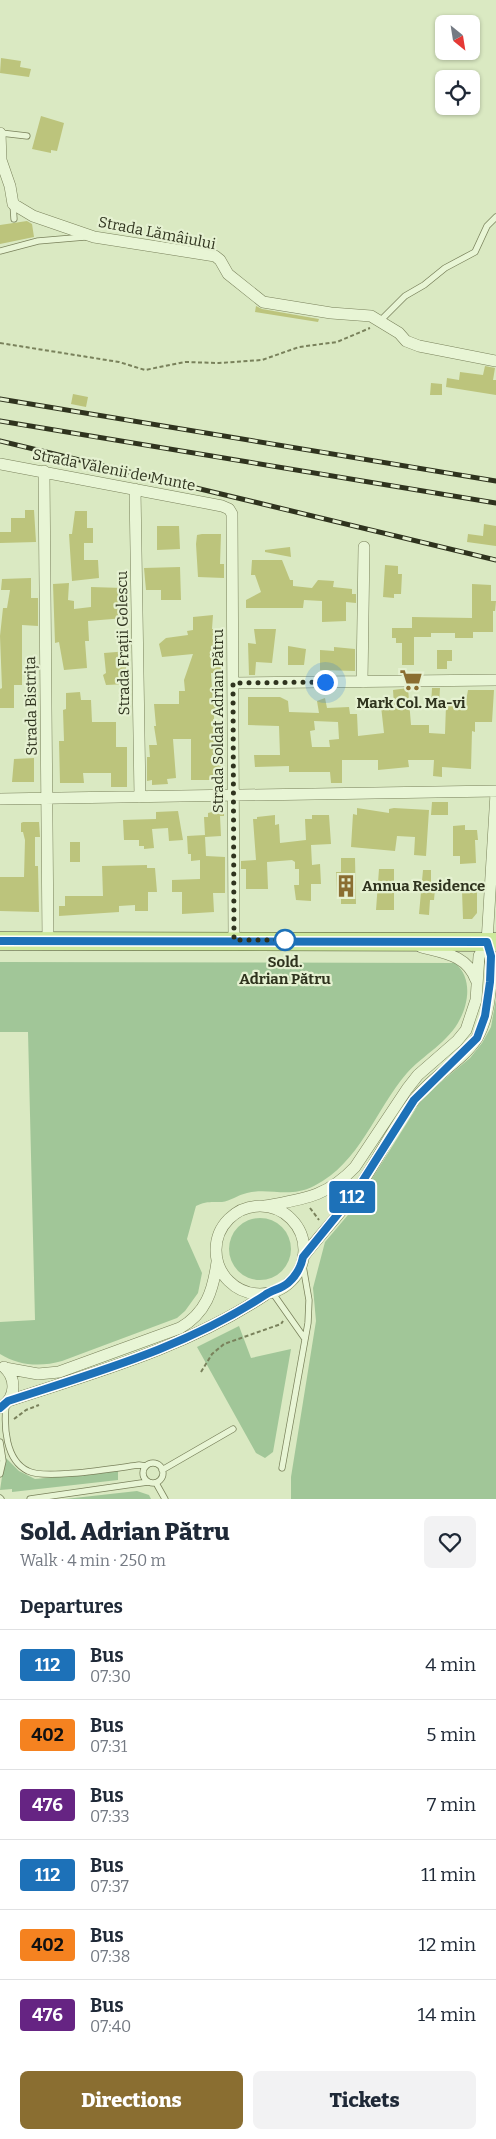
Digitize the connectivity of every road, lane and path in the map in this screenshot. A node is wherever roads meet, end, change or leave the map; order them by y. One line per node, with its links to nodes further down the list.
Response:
1 (0, 133): 2 (lane); 3 (street)
2 (27, 136)
3 (13, 204): 5 (lane); 6 (street, Strada Lămâiului)
4 (496, 217): 8 (lane)
5 (14, 219)
6 (94, 237): 7 (lane); 8 (street, Strada Lămâiului)
7 (0, 251)
8 (380, 320): 9 (path); 10 (street, Strada Lămâiului)
9 (0, 343)
10 (496, 361)
11 (0, 464): 12 (street, Strada Vălenii de Munte)
12 (44, 471): 13 (street, Strada Vălenii de Munte); 22 (street, Strada Bistrița)
13 (135, 489): 14 (street, Strada Vălenii de Munte); 21 (street, Strada Frații Golescu)
14 (222, 506): 18 (street, Strada Soldat Adrian Pătru)
15 (364, 547): 17 (street)
16 (496, 680): 17 (street)
17 (362, 682): 18 (street)
18 (233, 683): 20 (street, Strada Soldat Adrian Pătru)
19 (496, 792): 20 (street); 28 (street)
20 (233, 795): 21 (street); 24 (street, Strada Soldat Adrian Pătru)
21 (140, 797): 22 (street)
22 (46, 798): 23 (street); 26 (street, Strada Bistrița)
23 (0, 799)
24 (234, 940): 26 (main road); 27 (main road)
25 (0, 941): 26 (main road)
26 (48, 941)
27 (404, 942): 28 (main road); 30 (street)
28 (491, 942): 30 (street); 31 (street)
29 (496, 970): 31 (street)
30 (477, 982): 32 (street)
31 (490, 982): 34 (street)
32 (305, 1199): 33 (street); 34 (path)
33 (265, 1206): 35 (street); 36 (street)
34 (326, 1227): 35 (street)
35 (303, 1258): 37 (street); 39 (lane)
36 (217, 1262): 37 (street); 40 (street)
37 (270, 1292): 38 (lane); 42 (street)
38 (288, 1313): 39 (lane); 41 (path)
39 (305, 1339): 48 (lane)
40 (3, 1366): 42 (street)
41 (201, 1372)
42 (5, 1404): 44 (lane)
43 (39, 1405): 44 (path)
44 (5, 1422): 47 (lane)
45 (233, 1429): 49 (lane)
46 (0, 1442): 50 (lane)
47 (146, 1466): 49 (lane); 51 (lane)
48 (282, 1468)
49 (162, 1470): 52 (lane)
50 (0, 1474)
51 (148, 1482): 52 (lane); 53 (lane)
52 (156, 1483): 54 (lane)
53 (30, 1499)
54 (165, 1499)

